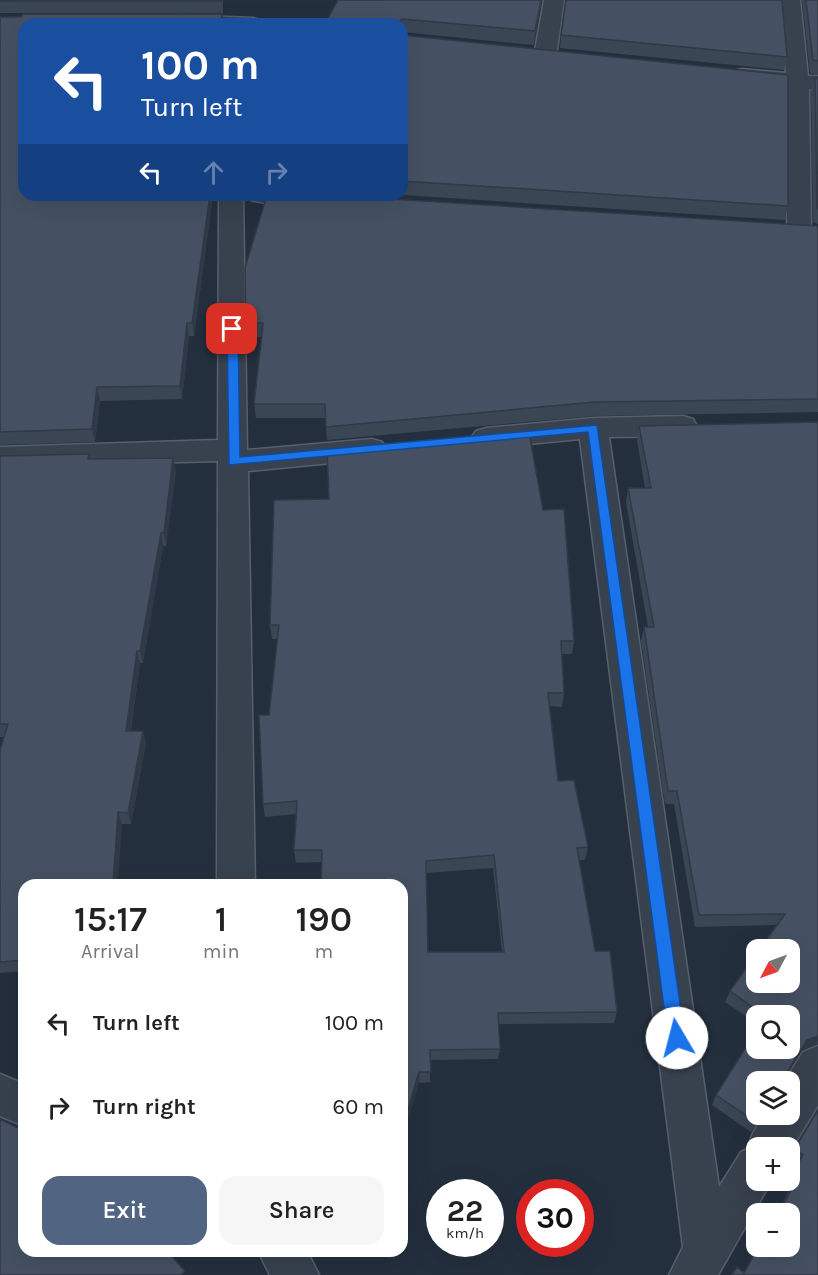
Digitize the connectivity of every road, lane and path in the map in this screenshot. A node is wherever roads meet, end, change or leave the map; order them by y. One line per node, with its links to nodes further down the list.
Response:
1 (554, 0): 4 (street)
2 (790, 0): 7 (street)
3 (521, 54): 4 (street)
4 (544, 56): 5 (street)
5 (568, 59)
6 (717, 74): 7 (street)
7 (808, 82): 9 (street)
8 (231, 201): 14 (street)
9 (798, 230)
10 (711, 426): 11 (street)
11 (593, 428): 12 (street); 23 (street)
12 (454, 441)
13 (396, 446): 14 (street)
14 (233, 456): 15 (street); 16 (street)
15 (0, 457)
16 (236, 879)
17 (818, 1065): 19 (street)
18 (0, 1095): 20 (street)
19 (800, 1095)
20 (18, 1102)
21 (746, 1184): 23 (street)
22 (285, 1257): 24 (street)
23 (699, 1262)
24 (296, 1275)

